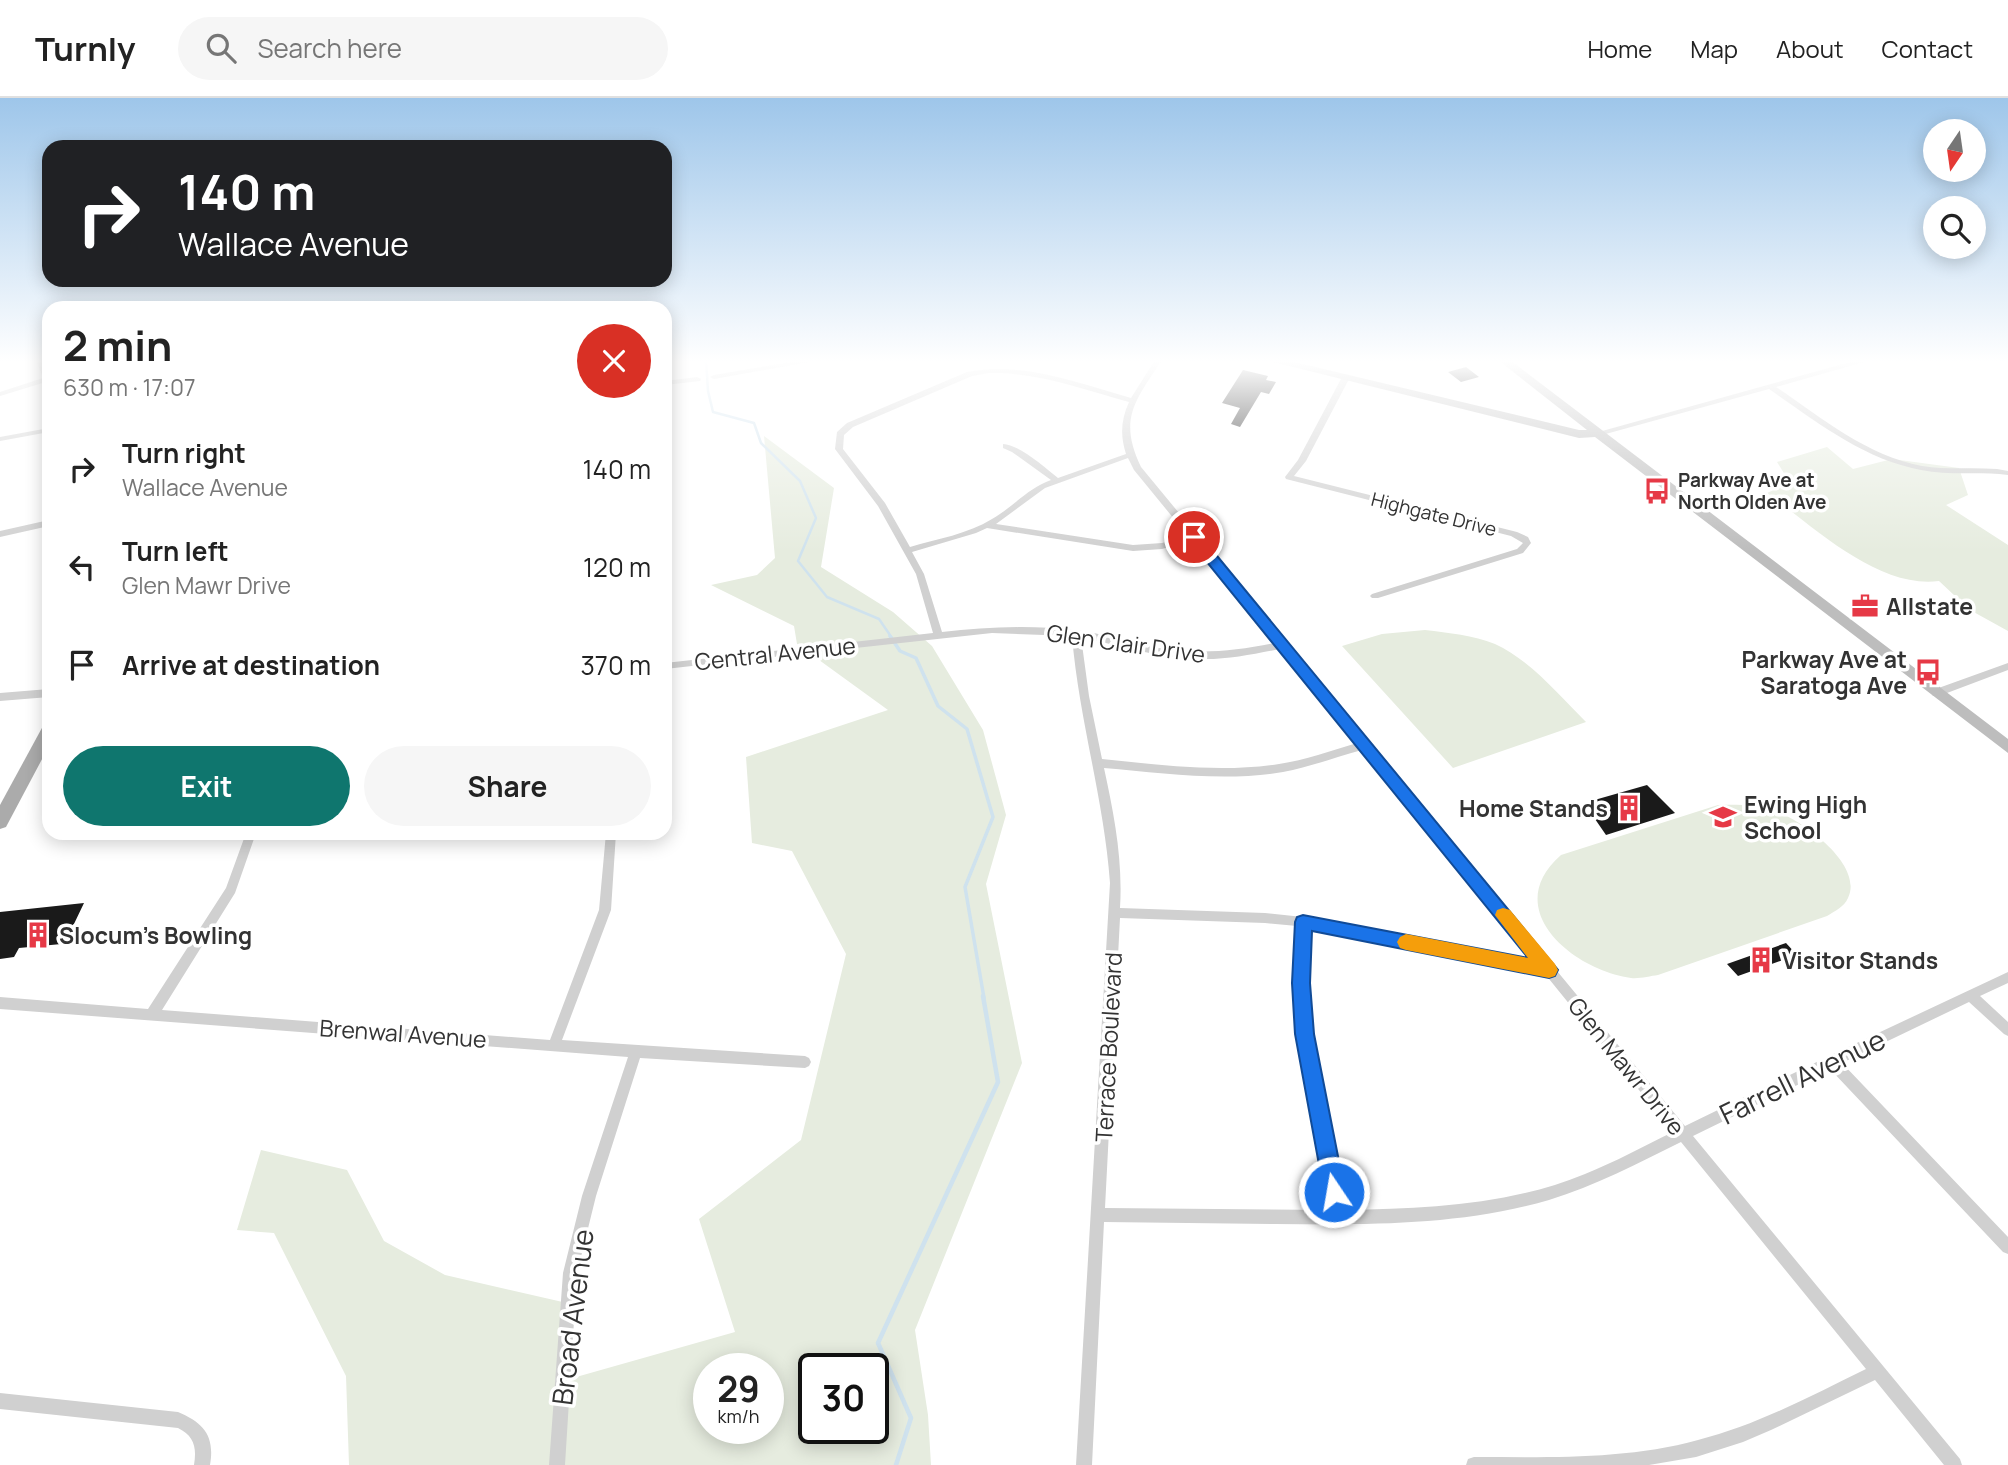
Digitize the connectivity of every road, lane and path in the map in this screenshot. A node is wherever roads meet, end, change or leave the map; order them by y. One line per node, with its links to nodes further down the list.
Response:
1 (856, 424): 19 (street)
2 (1125, 424): 12 (street, Glen Mawr Drive)
3 (1322, 424): 20 (street, Highgate Drive)
4 (1536, 424): 9 (main road)
5 (1587, 424): 9 (main road)
6 (1632, 424): 9 (street)
7 (1828, 424): 13 (street)
8 (42, 431): 10 (street)
9 (1599, 433): 27 (main road)
10 (0, 439)
11 (1006, 446): 14 (street)
12 (1130, 455): 14 (street); 18 (street, Glen Mawr Drive)
13 (2008, 473)
14 (1056, 480): 16 (street)
15 (42, 525): 17 (street)
16 (987, 525): 18 (street); 19 (street)
17 (0, 534)
18 (1194, 537): 24 (street, Glen Mawr Drive)
19 (907, 551): 22 (street)
20 (1375, 596)
21 (1076, 633): 22 (street, Glen Clair Drive); 24 (street, Glen Clair Drive); 33 (street, Terrace Boulevard)
22 (938, 636): 23 (street, Glen Clair Drive)
23 (891, 641): 25 (street, Central Avenue)
24 (1283, 645): 31 (street, Glen Mawr Drive)
25 (672, 665)
26 (2008, 666): 27 (street)
27 (1936, 692): 32 (main road)
28 (42, 694): 29 (street)
29 (0, 697)
30 (42, 744): 34 (main road)
31 (1364, 745): 33 (street); 39 (street, Glen Mawr Drive)
32 (2008, 747)
33 (1097, 763): 37 (street, Terrace Boulevard)
34 (0, 822)
35 (249, 840): 43 (street)
36 (610, 840): 45 (street)
37 (1115, 913): 38 (street); 50 (street, Terrace Boulevard)
38 (1303, 922): 39 (street); 51 (street)
39 (1549, 970): 49 (street, Glen Mawr Drive)
40 (2008, 977): 41 (street, Farrell Avenue)
41 (1970, 995): 44 (street); 47 (street, Farrell Avenue)
42 (0, 1003): 43 (street, Brenwal Avenue)
43 (152, 1014): 45 (street, Brenwal Avenue)
44 (2008, 1030)
45 (554, 1045): 46 (street, Brenwal Avenue)
46 (636, 1052): 48 (street, Brenwal Avenue); 56 (street, Broad Avenue)
47 (1831, 1061): 49 (street, Farrell Avenue); 52 (street)
48 (805, 1062)
49 (1682, 1133): 51 (street, Farrell Avenue); 53 (street, Glen Mawr Drive)
50 (1098, 1215): 51 (street, Farrell Avenue); 57 (street, Terrace Boulevard)
51 (1340, 1217)
52 (2008, 1247)
53 (1877, 1371): 58 (street); 59 (street, Glen Mawr Drive)
54 (0, 1401): 55 (street)
55 (202, 1465)
56 (557, 1465)
57 (1084, 1465)
58 (1474, 1465)
59 (1954, 1465)

